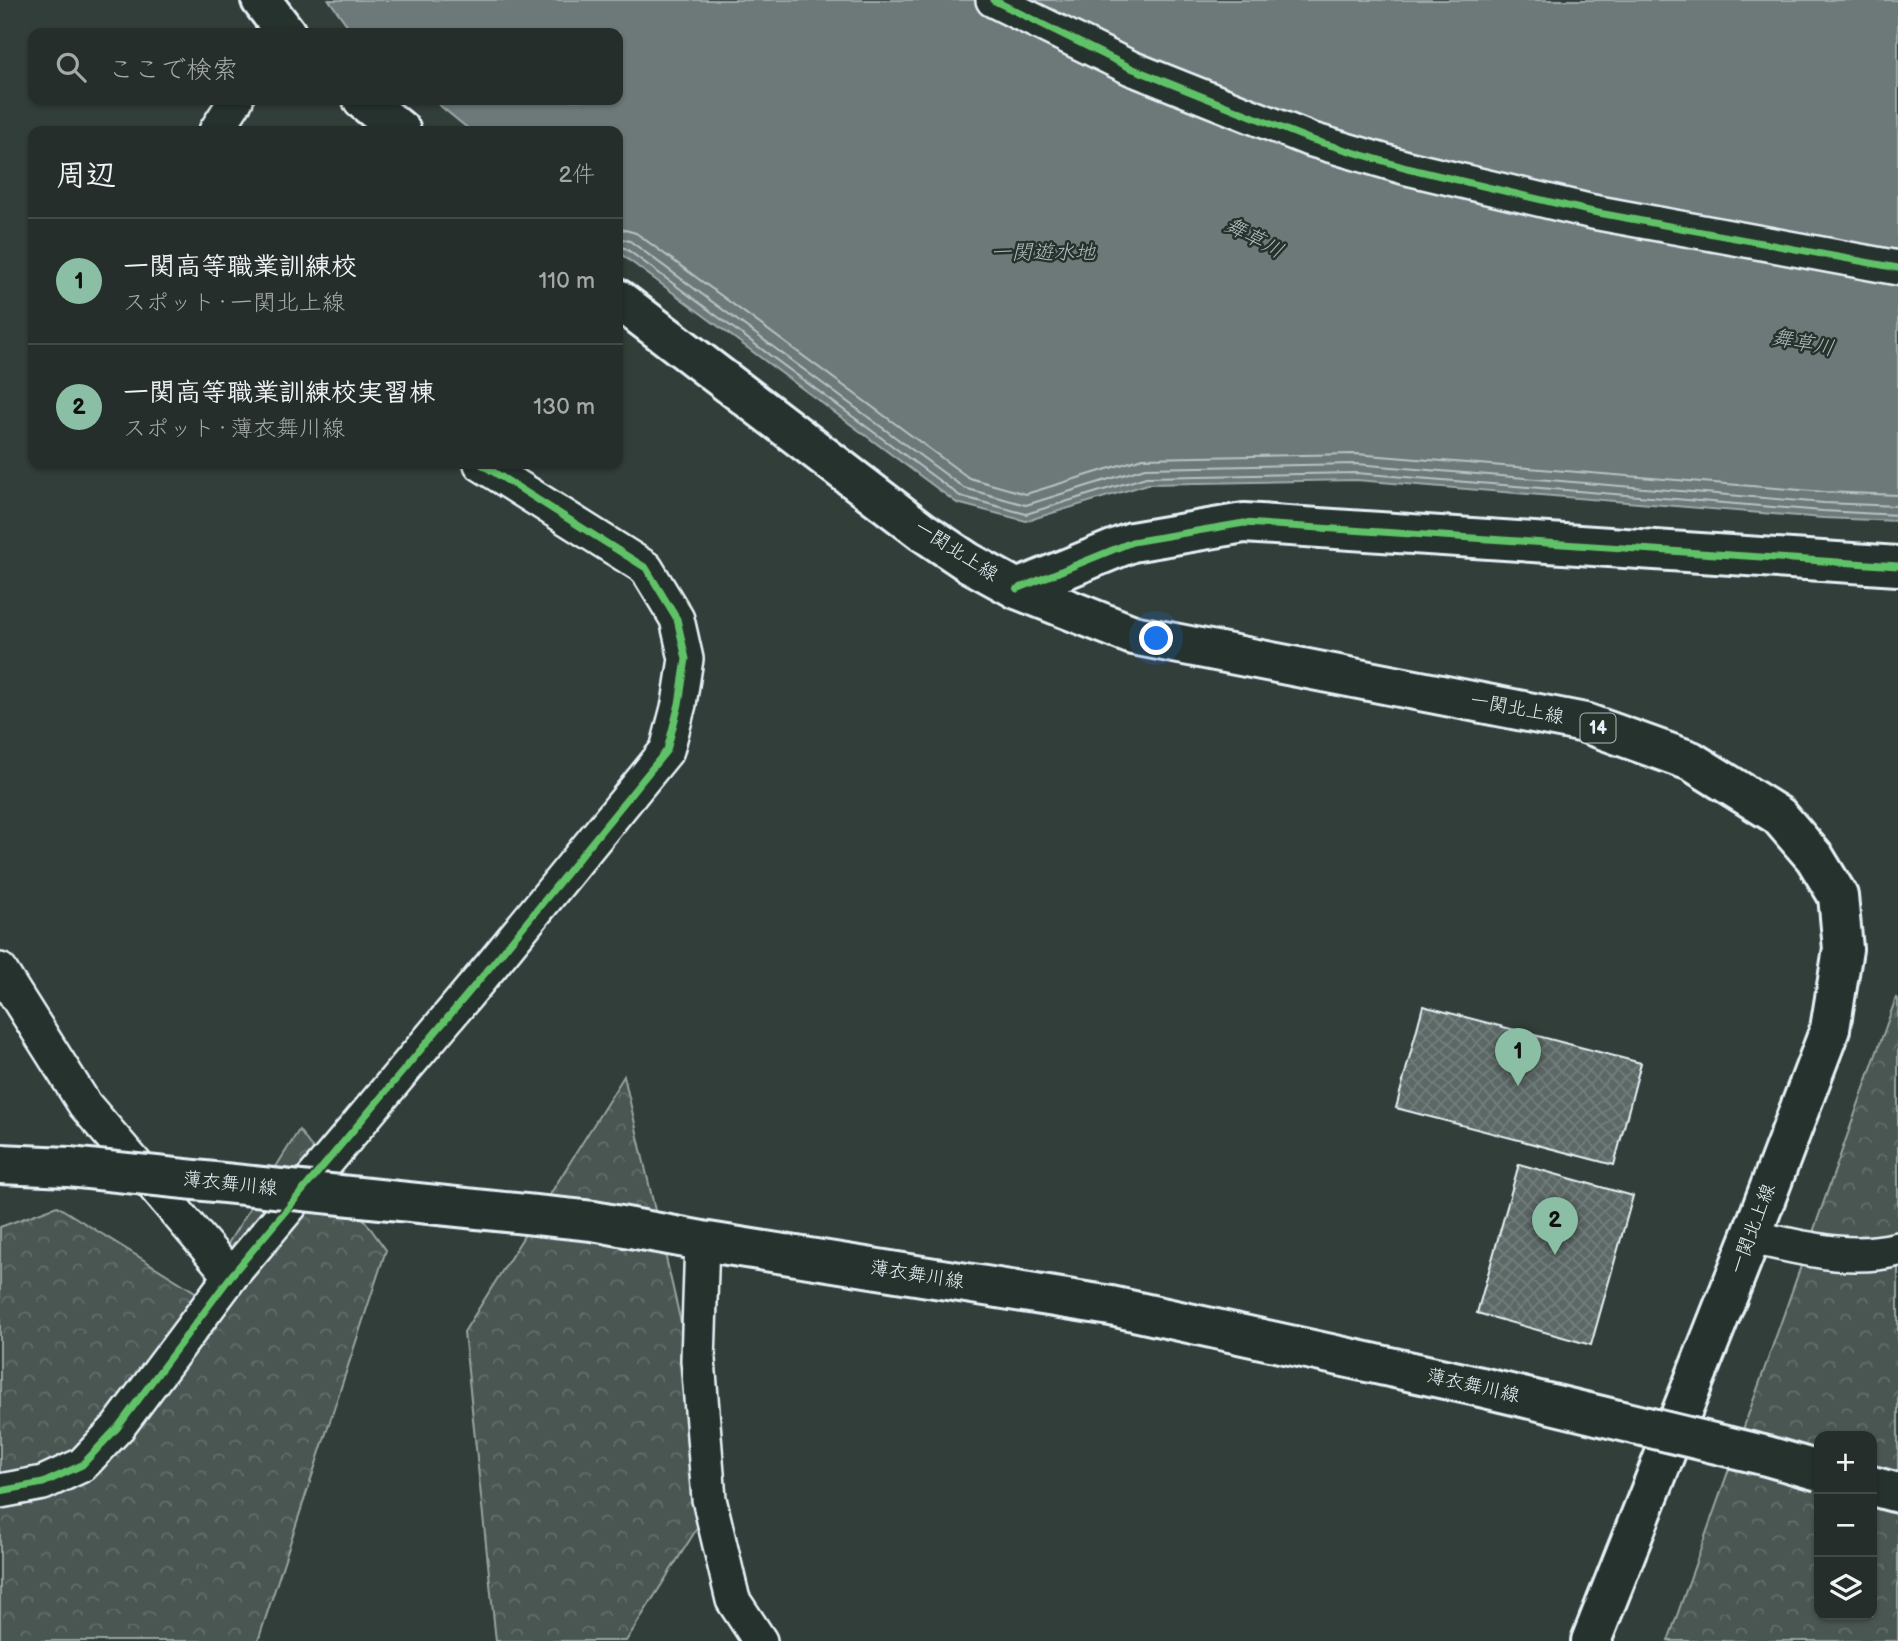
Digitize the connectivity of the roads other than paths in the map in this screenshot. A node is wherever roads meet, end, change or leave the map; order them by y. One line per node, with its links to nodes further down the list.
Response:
1 (993, 0): 8 (street)
2 (261, 1): 3 (main road)
3 (282, 28)
4 (233, 105): 6 (street)
5 (369, 105): 7 (main road)
6 (219, 126)
7 (395, 126)
8 (1898, 268)
9 (623, 303): 12 (main road, 一関北上線 / 14)
10 (489, 469): 18 (street)
11 (1898, 566): 12 (main road)
12 (1017, 589): 15 (main road, 一関北上線 / 14)
13 (0, 970): 18 (street)
14 (0, 1164): 16 (main road, 薄衣舞川線, bridge)
15 (1751, 1237): 17 (street); 24 (main road, 一関北上線 / 14)
16 (702, 1241): 19 (main road, 薄衣舞川線, bridge); 23 (street)
17 (1898, 1249)
18 (230, 1276): 21 (street)
19 (1814, 1470)
20 (1877, 1487): 22 (main road)
21 (0, 1491)
22 (1898, 1493)
23 (760, 1641)
24 (1591, 1641)

